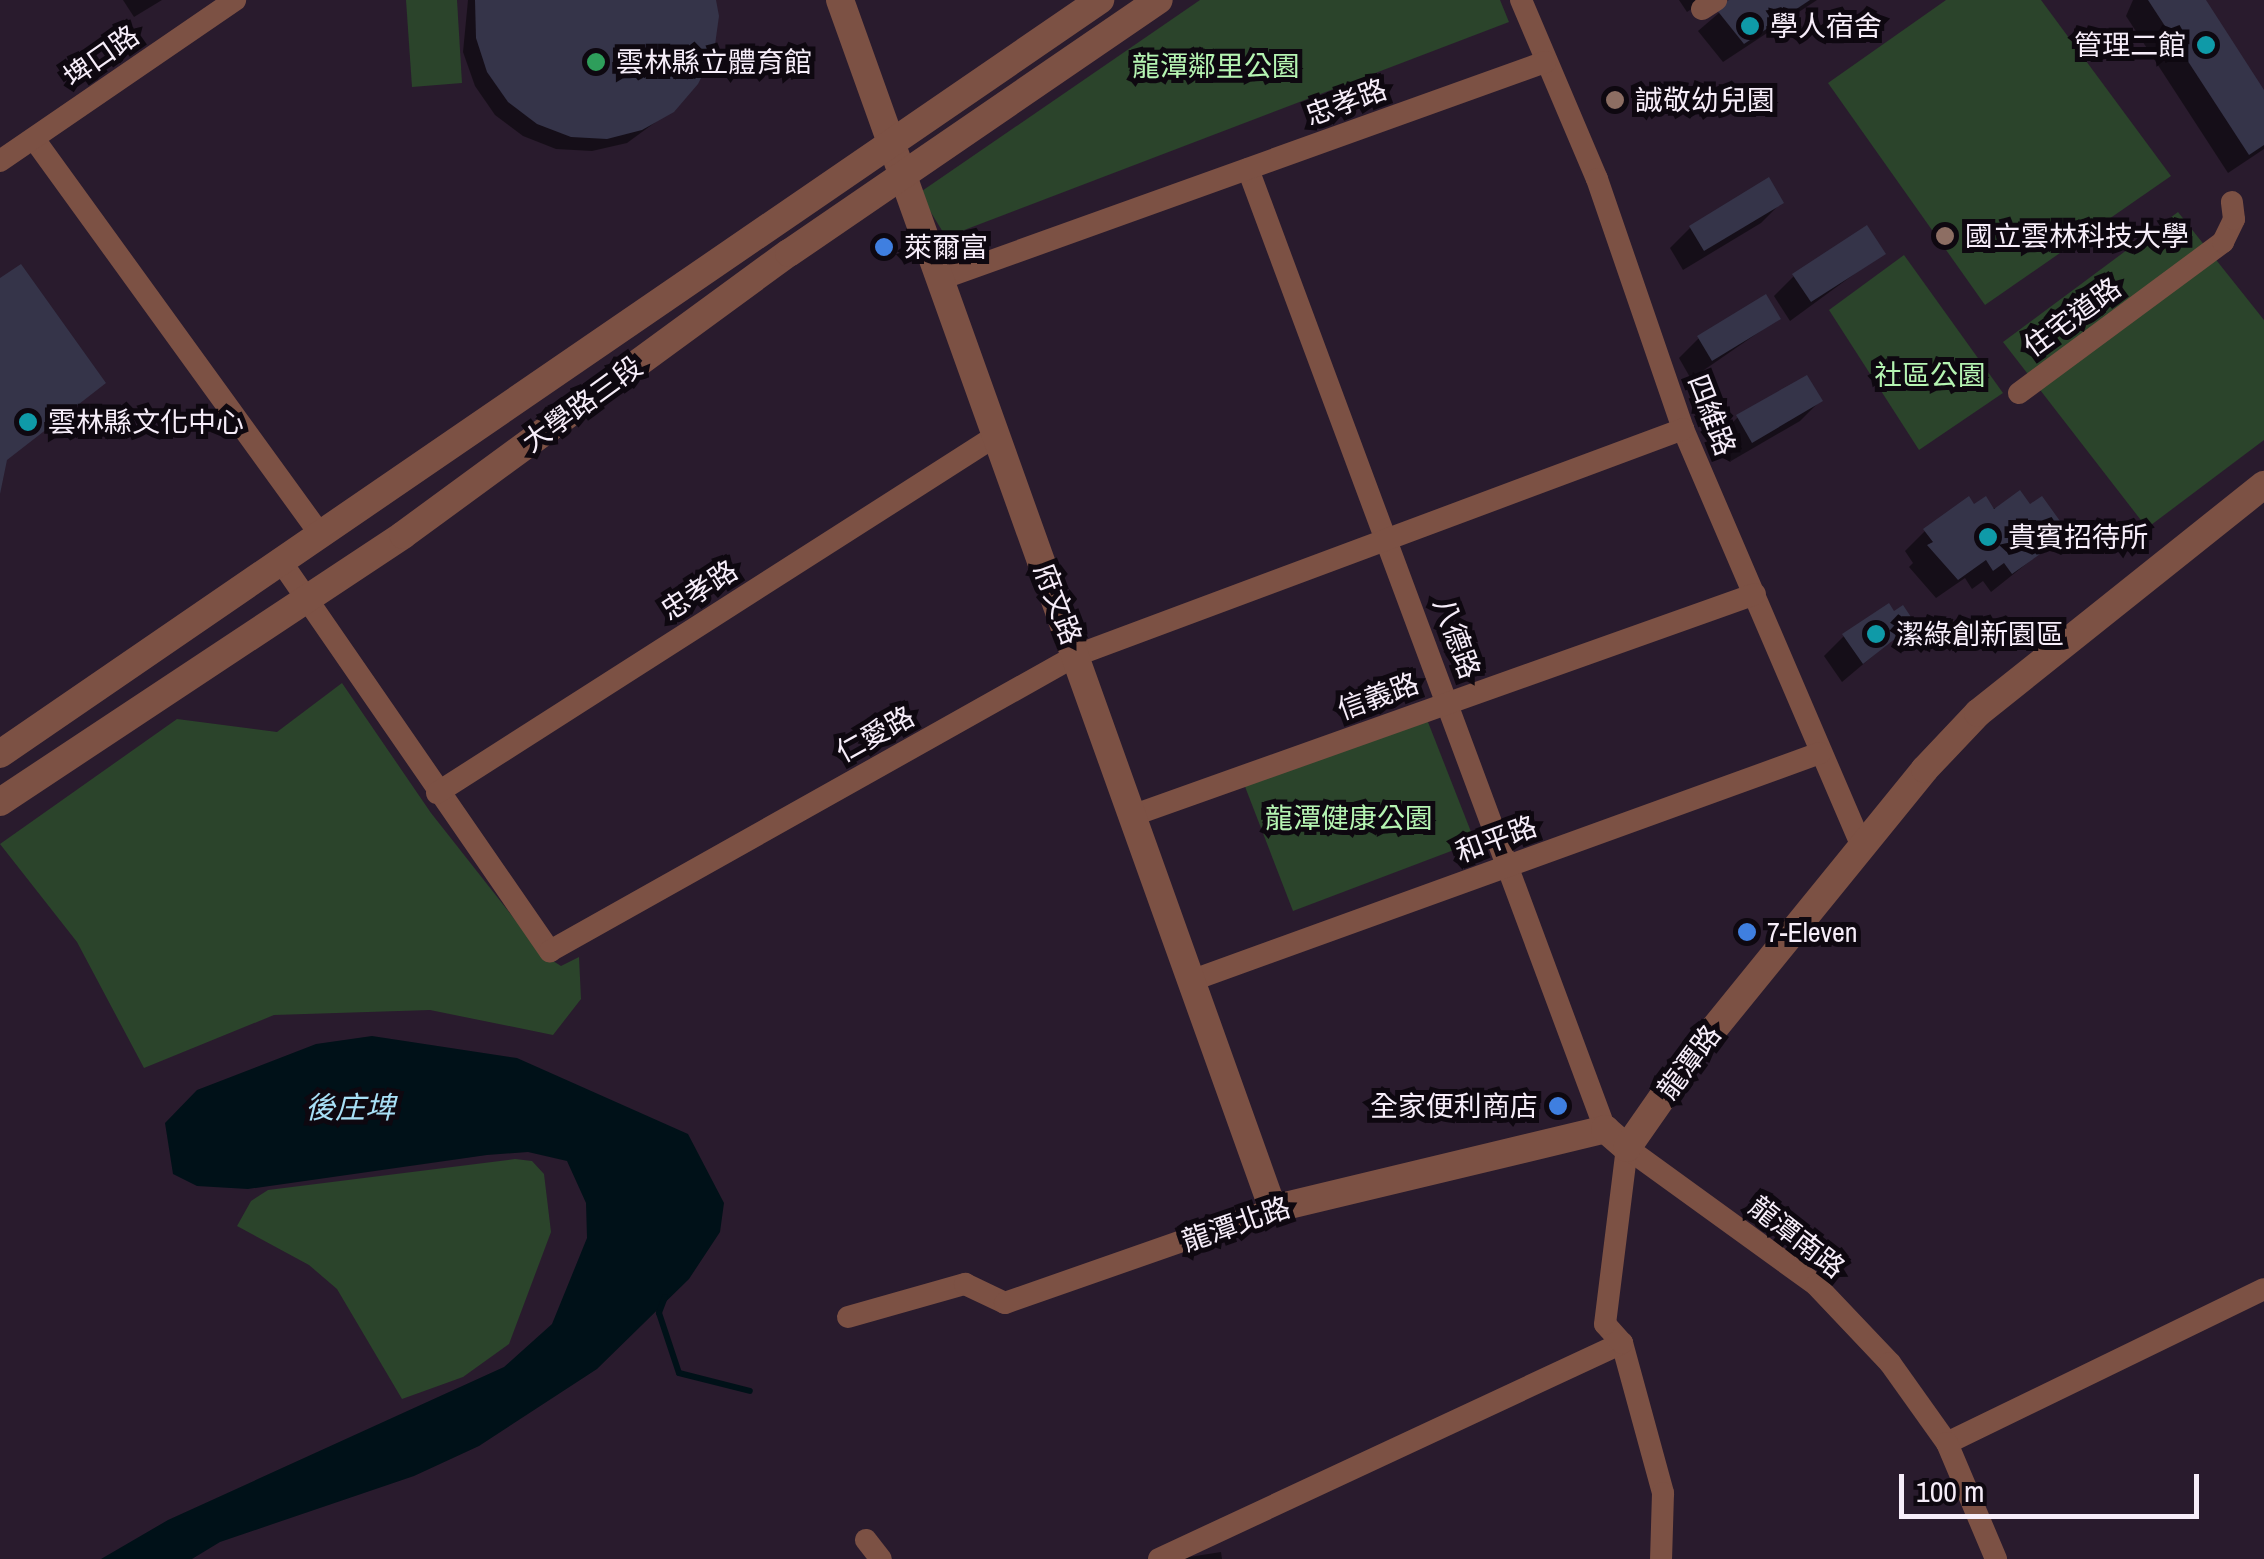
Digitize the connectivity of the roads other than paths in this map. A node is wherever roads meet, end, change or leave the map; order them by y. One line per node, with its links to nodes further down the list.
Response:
1 (235, 0): 7 (street, 埤口路)
2 (840, 0): 8 (street, 府文路)
3 (1100, 0): 8 (street, 大學路三段)
4 (1159, 0): 11 (street, 大學路三段)
5 (1520, 0): 6 (street, 四維路)
6 (1545, 62): 10 (street, 忠孝路); 15 (street, 四維路)
7 (34, 139): 9 (street, 埤口路); 18 (street)
8 (889, 141): 11 (street, 府文路); 18 (street, 大學路三段)
9 (0, 161)
10 (1248, 169): 13 (street, 忠孝路); 19 (street, 八德路)
11 (902, 174): 13 (street, 府文路); 22 (street, 大學路三段)
12 (2232, 202): 14 (street, 住宅道路)
13 (941, 279): 16 (street, 府文路)
14 (2019, 393)
15 (1683, 429): 19 (street, 仁愛路); 21 (street, 四維路)
16 (994, 438): 23 (street, 府文路); 27 (street, 忠孝路)
17 (2264, 485): 30 (street, 龍潭路)
18 (322, 536): 20 (street, 大學路三段)
19 (1390, 540): 23 (street, 仁愛路); 24 (street, 八德路)
20 (282, 562): 22 (street, 仁愛路); 26 (street, 大學路三段)
21 (1755, 594): 24 (street, 信義路); 25 (street, 四維路)
22 (308, 600): 27 (street, 仁愛路); 28 (street, 大學路三段)
23 (1077, 654): 27 (street, 仁愛路); 29 (street, 府文路)
24 (1448, 703): 29 (street, 信義路); 31 (street, 八德路)
25 (1820, 753): 30 (street, 四維路); 31 (street, 和平路)
26 (0, 754)
27 (437, 793)
28 (0, 802)
29 (1134, 816): 32 (street, 府文路)
30 (1862, 847): 34 (street, 龍潭路)
31 (1508, 867): 32 (street, 和平路); 33 (street, 八德路)
32 (1192, 980): 35 (street, 府文路)
33 (1605, 1129): 34 (street); 35 (street, 龍潭北路)
34 (1627, 1148): 38 (street, 龍潭路); 39 (street, 龍潭南路)
35 (1273, 1209): 37 (street, 龍潭北路)
36 (2264, 1288): 39 (street)
37 (848, 1318)
38 (1622, 1343): 40 (street); 41 (street)
39 (1947, 1442): 42 (street, 龍潭南路)
40 (1159, 1559)
41 (1661, 1559)
42 (1996, 1559)

